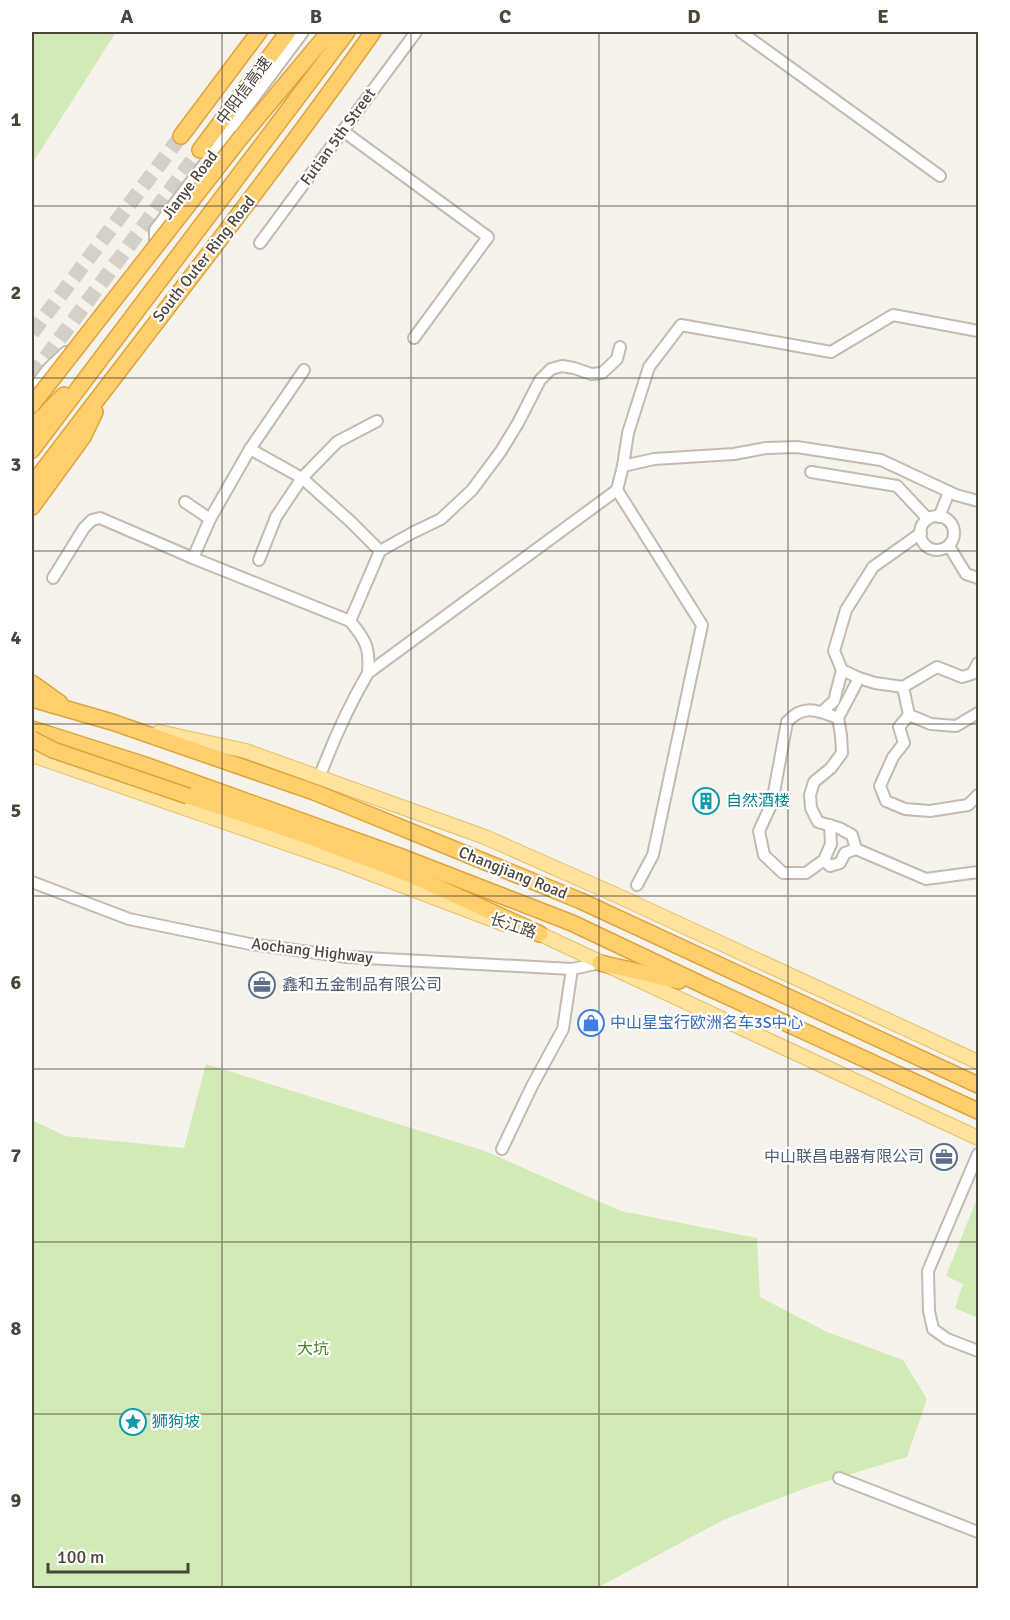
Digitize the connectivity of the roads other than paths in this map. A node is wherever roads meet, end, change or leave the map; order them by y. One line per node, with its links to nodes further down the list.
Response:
1 (260, 32): 10 (highway, 中阳信高速)
2 (288, 32): 11 (highway, 中阳信高速)
3 (303, 32): 20 (street, Jianye Road)
4 (329, 32): 21 (highway, bridge)
5 (347, 32): 17 (highway, South Outer Ring Road)
6 (373, 32): 19 (highway, South Outer Ring Road)
7 (416, 32): 9 (street, Futian 5th Street)
8 (741, 32): 12 (street)
9 (343, 131): 13 (street, Futian 5th Street); 15 (street)
10 (181, 136)
11 (200, 150)
12 (940, 176)
13 (260, 243)
14 (978, 331): 26 (street)
15 (414, 338)
16 (620, 347): 39 (street)
17 (96, 364): 23 (highway); 25 (highway, South Outer Ring Road)
18 (304, 370): 24 (street)
19 (110, 381): 29 (highway, South Outer Ring Road); 34 (highway)
20 (32, 390)
21 (32, 405)
22 (377, 421): 28 (street)
23 (32, 427)
24 (250, 449): 28 (street); 36 (street)
25 (32, 450)
26 (623, 466): 30 (street); 31 (street)
27 (811, 472): 35 (street)
28 (303, 478): 39 (street); 41 (street)
29 (32, 485)
30 (617, 490): 47 (street); 69 (street)
31 (950, 492): 32 (street); 35 (street)
32 (978, 501)
33 (185, 502): 36 (street)
34 (32, 507)
35 (934, 518): 37 (street); 38 (street)
36 (210, 519): 40 (street)
37 (921, 533): 38 (street); 46 (street)
38 (949, 546): 43 (street)
39 (380, 551): 44 (street)
40 (193, 558): 42 (street); 44 (street)
41 (260, 560)
42 (53, 578)
43 (978, 578)
44 (350, 621): 47 (street)
45 (978, 663): 50 (street)
46 (842, 670): 48 (street); 53 (street)
47 (368, 673): 62 (street)
48 (859, 678): 50 (street); 56 (street)
49 (32, 683): 52 (highway)
50 (903, 687): 55 (street)
51 (32, 699): 52 (highway, Changjiang Road)
52 (70, 710): 57 (highway, Changjiang Road)
53 (822, 712): 56 (street); 66 (street)
54 (978, 713): 55 (street)
55 (909, 715): 63 (street)
56 (838, 718): 64 (street)
57 (112, 722): 62 (main road); 75 (highway, Changjiang Road)
58 (32, 729): 60 (highway, Changjiang Road)
59 (32, 740): 60 (highway); 70 (highway, bridge)
60 (91, 748): 73 (highway, Changjiang Road)
61 (32, 755): 70 (main road, 长江路)
62 (319, 778): 74 (main road)
63 (978, 795)
64 (830, 825): 65 (street); 66 (street)
65 (856, 849): 66 (street); 67 (street)
66 (824, 860)
67 (978, 872)
68 (32, 882): 72 (street, Aochang Highway)
69 (637, 885)
70 (540, 934): 71 (main road, 长江路)
71 (600, 963): 72 (street, Aochang Highway); 73 (highway); 83 (main road, 长江路)
72 (572, 969): 84 (street)
73 (707, 987): 80 (highway, Changjiang Road)
74 (951, 1049): 76 (main road); 77 (main road)
75 (911, 1054): 78 (highway); 79 (highway, Changjiang Road)
76 (978, 1056)
77 (978, 1062)
78 (978, 1074)
79 (978, 1085)
80 (955, 1100): 81 (highway, Changjiang Road); 82 (highway)
81 (978, 1111)
82 (978, 1121)
83 (978, 1138)
84 (502, 1149)
85 (978, 1154): 86 (street)
86 (978, 1351)
87 (839, 1478): 88 (street)
88 (978, 1532)

